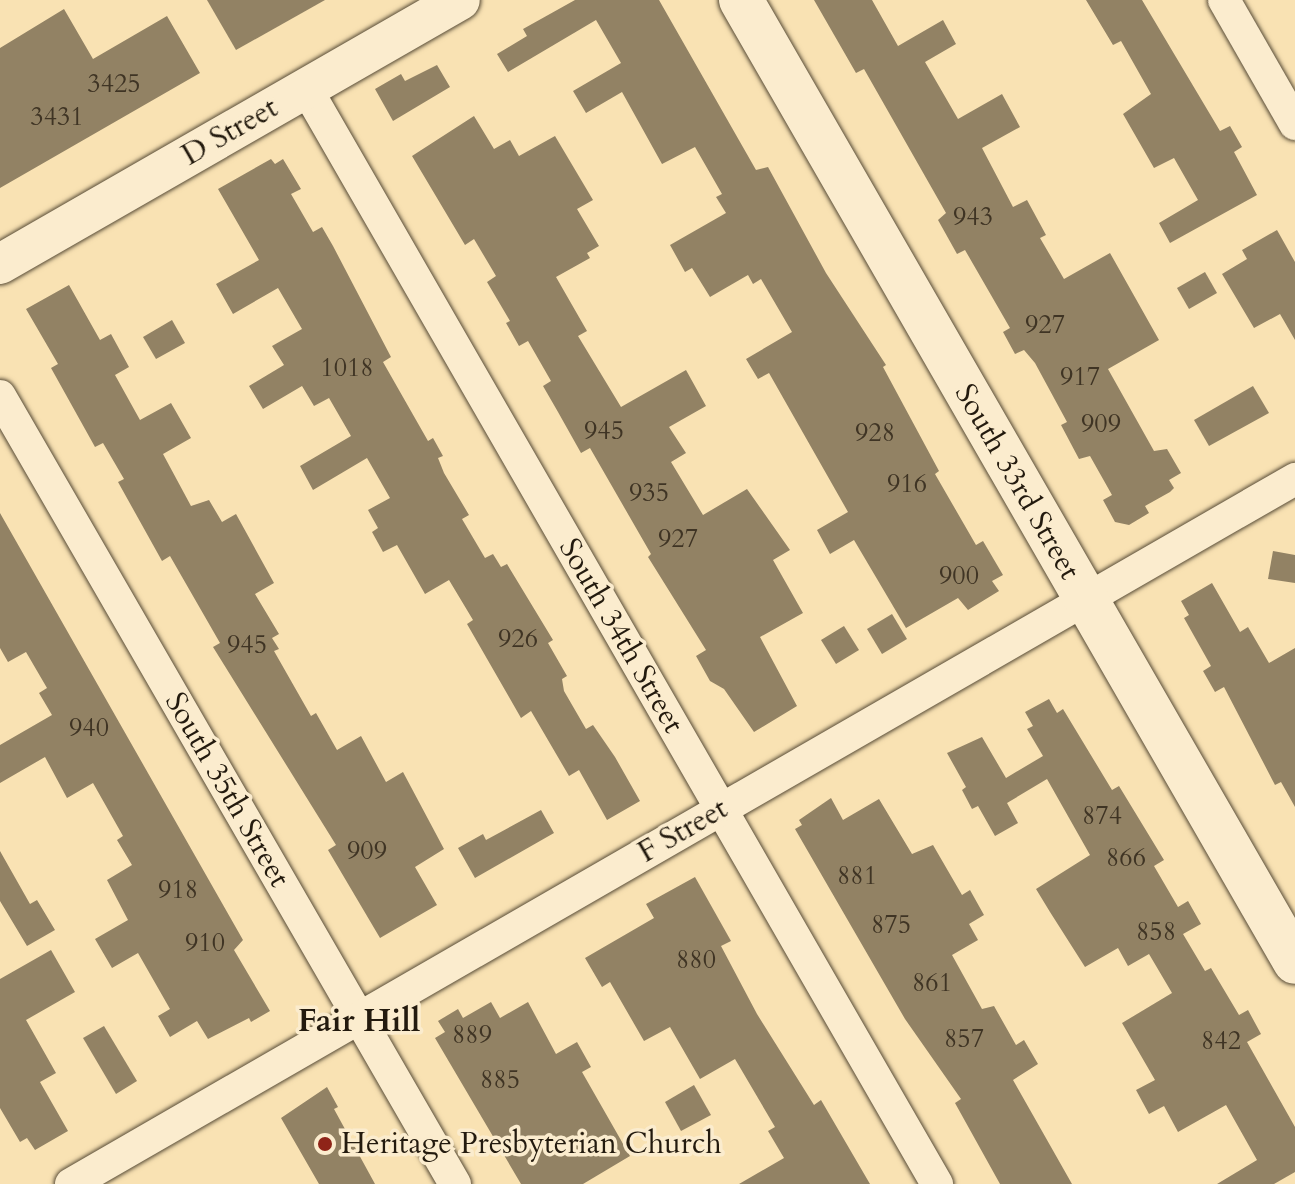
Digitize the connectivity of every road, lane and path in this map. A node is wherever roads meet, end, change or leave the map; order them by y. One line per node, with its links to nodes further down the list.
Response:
1 (460, 0): 4 (street, D Street)
2 (741, 0): 9 (main road, South 33rd Street)
3 (1224, 0): 5 (street)
4 (306, 88): 6 (street, D Street); 10 (street, South 34th Street)
5 (1295, 124)
6 (0, 264)
7 (0, 396): 12 (street, South 35th Street)
8 (1295, 479): 9 (street, F Street)
9 (1085, 600): 10 (street, F Street); 11 (main road, South 33rd Street)
10 (721, 809): 12 (street, F Street); 15 (street, South 34th Street)
11 (1295, 962)
12 (359, 1018): 13 (street, F Street); 14 (street, South 35th Street)
13 (71, 1184)
14 (455, 1184)
15 (937, 1184)

